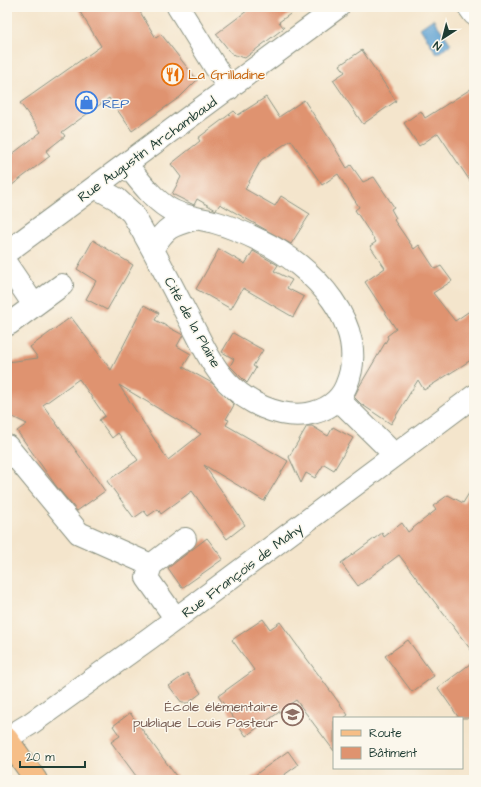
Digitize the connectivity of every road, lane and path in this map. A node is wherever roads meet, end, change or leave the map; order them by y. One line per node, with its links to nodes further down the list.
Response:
1 (178, 7): 5 (street, Rue Augustin Archambaud)
2 (338, 7): 5 (street)
3 (469, 7): 4 (street)
4 (474, 14)
5 (229, 89): 6 (street, Rue Augustin Archambaud)
6 (126, 164): 7 (street, Rue Augustin Archambaud); 8 (street)
7 (95, 187): 9 (street, Cité de la Plaine); 10 (street, Rue Augustin Archambaud)
8 (194, 219): 9 (street); 16 (street)
9 (153, 248): 16 (street, Cité de la Plaine)
10 (7, 252)
11 (7, 264): 13 (street)
12 (62, 285): 13 (street)
13 (34, 305): 14 (street)
14 (9, 324)
15 (474, 396): 18 (street, Rue François de Mahy)
16 (339, 400): 18 (street)
17 (7, 446): 20 (street)
18 (395, 455): 21 (street, Rue François de Mahy)
19 (185, 539): 20 (street)
20 (151, 565): 21 (street)
21 (176, 619): 22 (street, Rue François de Mahy)
22 (7, 739): 23 (main road)
23 (36, 780)

